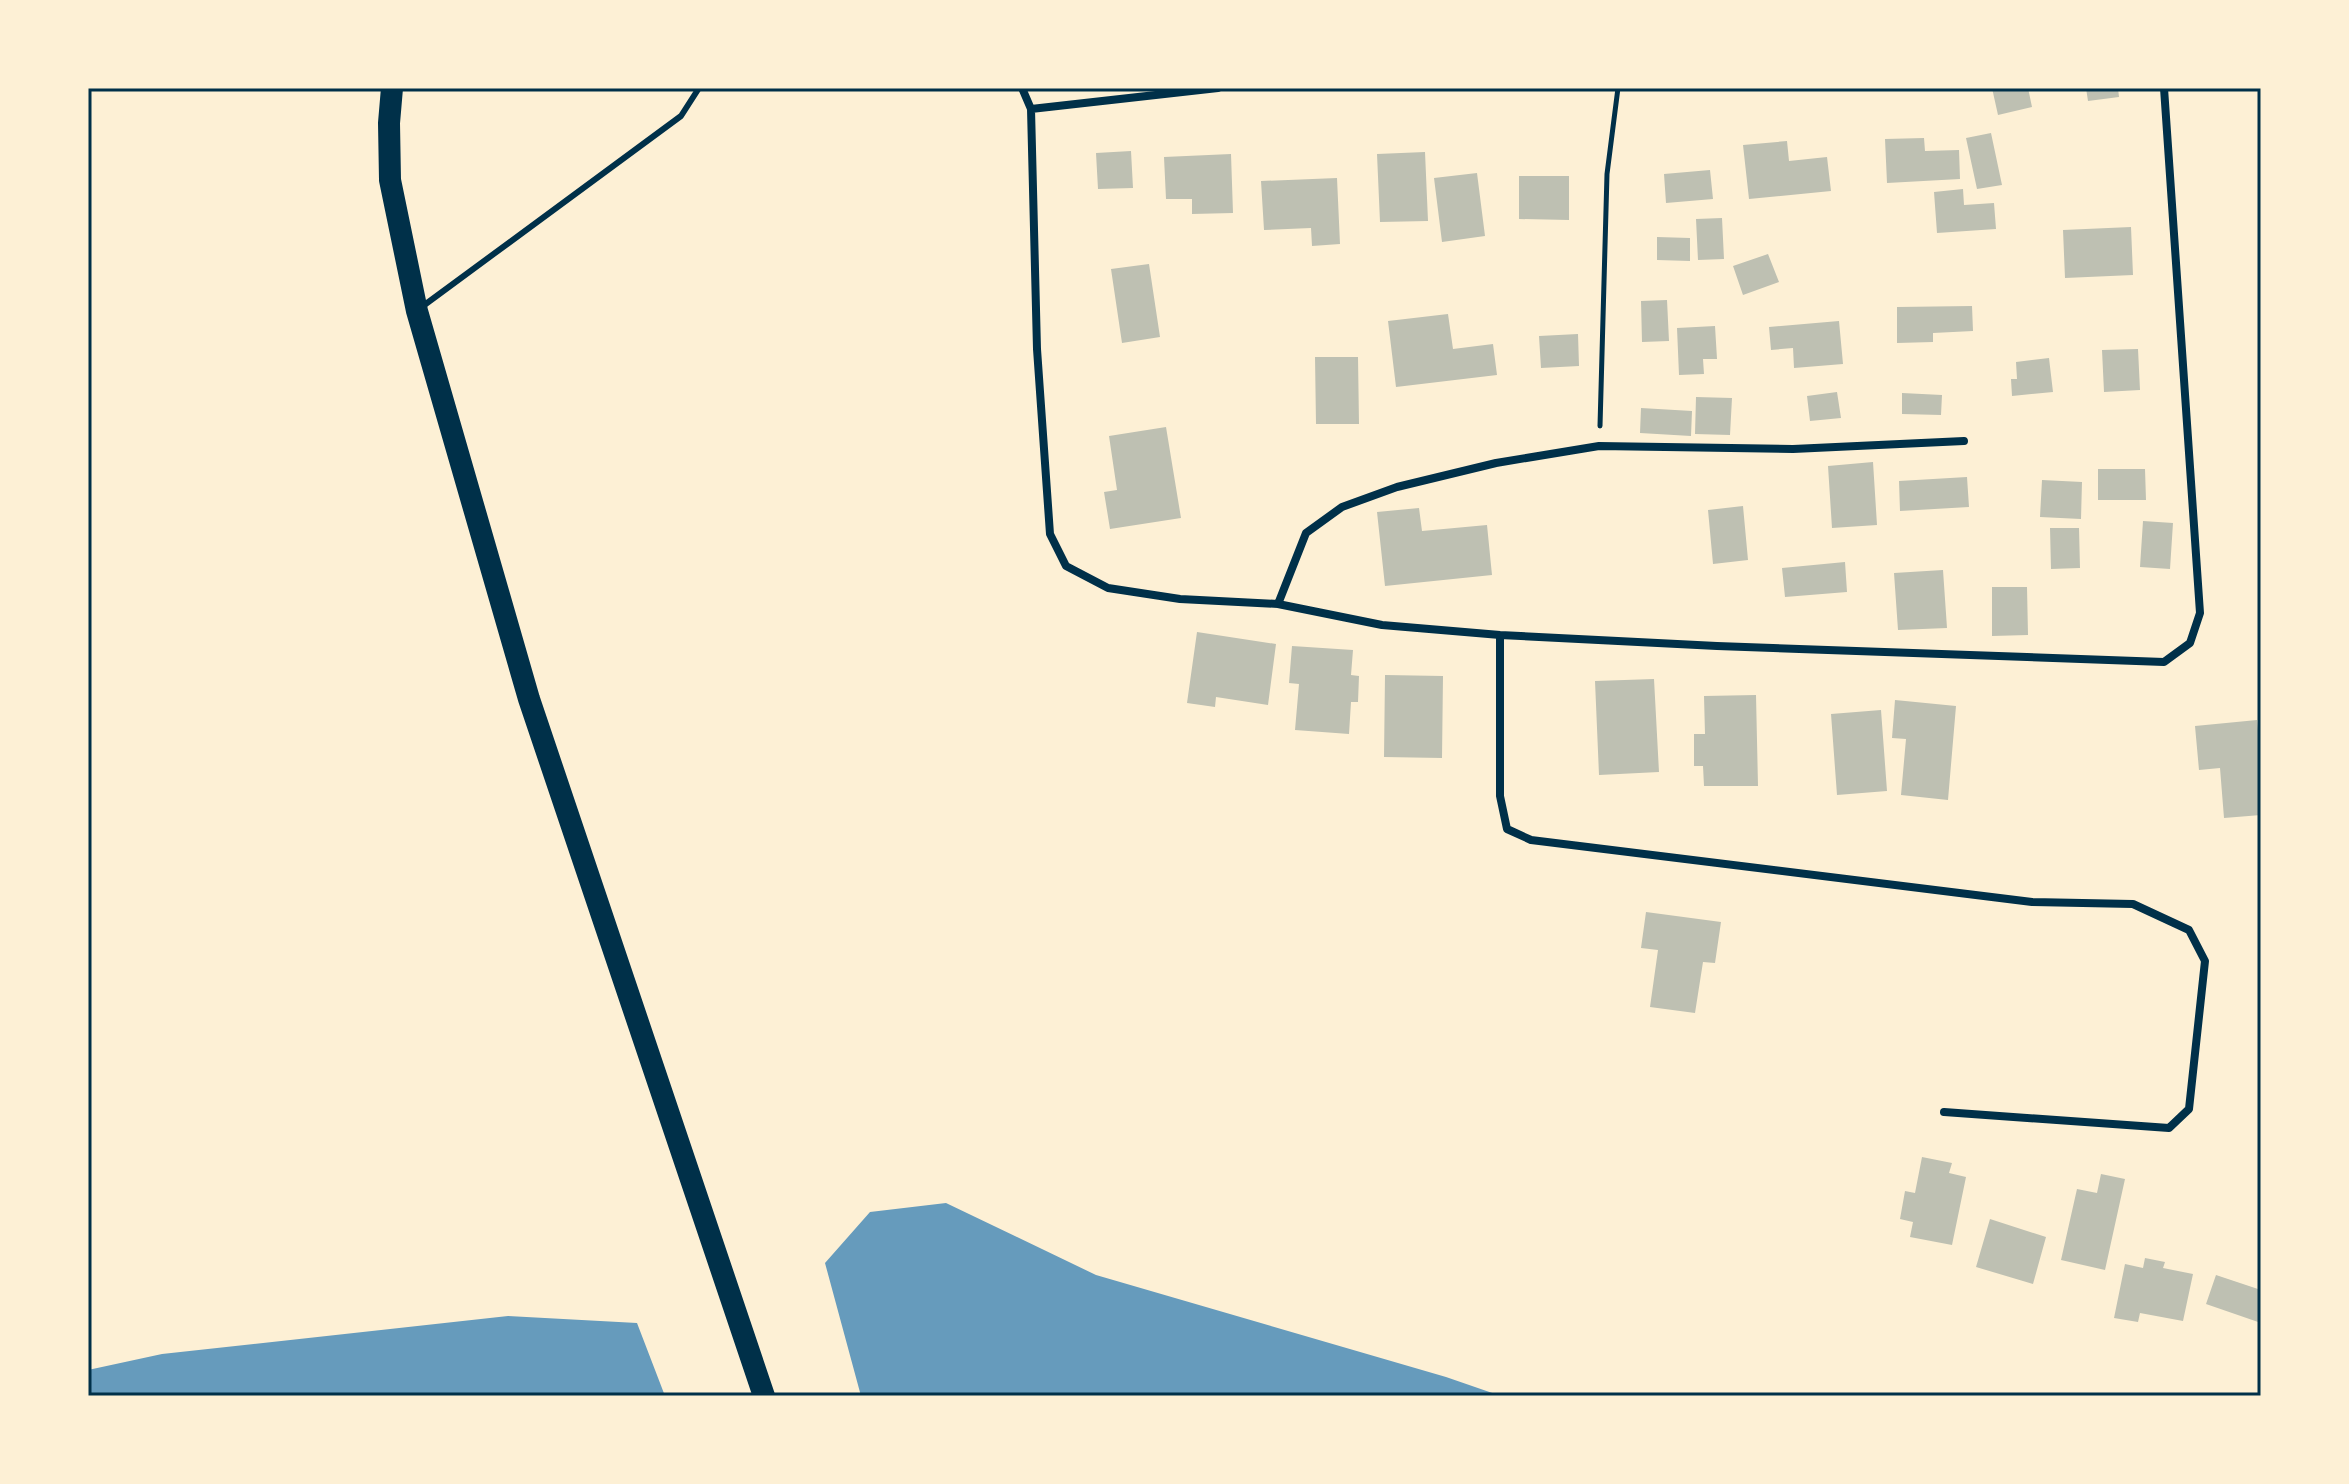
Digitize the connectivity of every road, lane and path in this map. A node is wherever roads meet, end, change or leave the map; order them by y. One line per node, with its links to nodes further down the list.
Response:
1 (392, 88): 8 (highway)
2 (699, 88): 8 (lane)
3 (1022, 88): 7 (street)
4 (1218, 88): 7 (street)
5 (1618, 88): 10 (path)
6 (2164, 88): 12 (street)
7 (1031, 109): 11 (street)
8 (417, 311): 14 (highway)
9 (1964, 441): 10 (street)
10 (1599, 446): 11 (street)
11 (1278, 604): 12 (street)
12 (1500, 635): 13 (street)
13 (1944, 1112)
14 (764, 1396)

